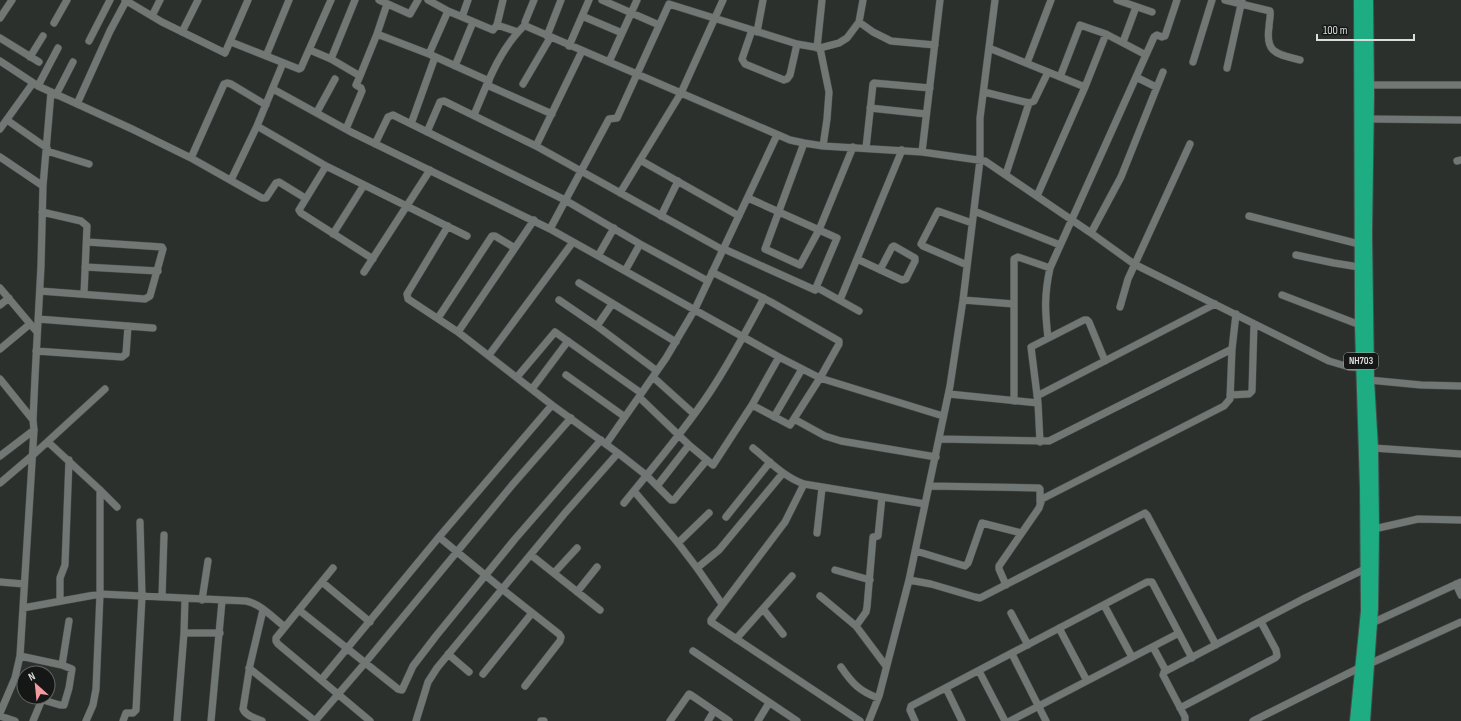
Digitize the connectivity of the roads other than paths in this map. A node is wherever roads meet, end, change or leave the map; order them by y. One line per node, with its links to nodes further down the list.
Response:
1 (12, 0): 44 (street)
2 (67, 0): 48 (street)
3 (110, 0): 61 (street)
4 (125, 0): 41 (street); 107 (street)
5 (160, 0): 41 (street)
6 (198, 0): 53 (street)
7 (248, 0): 62 (street)
8 (289, 0): 73 (street)
9 (331, 0): 70 (street)
10 (355, 0): 76 (street)
11 (379, 0): 36 (street)
12 (418, 0): 36 (street)
13 (428, 0): 38 (street)
14 (468, 0): 43 (street)
15 (503, 0): 49 (street)
16 (534, 0): 50 (street)
17 (561, 0): 59 (street)
18 (589, 0): 42 (street)
19 (602, 0): 40 (street)
20 (636, 0): 40 (street)
21 (723, 0): 45 (street)
22 (763, 0): 52 (street)
23 (822, 0): 68 (street)
24 (864, 0): 47 (street)
25 (940, 0): 65 (street)
26 (995, 0): 69 (street)
27 (1051, 0): 84 (street)
28 (1117, 0): 37 (street)
29 (1178, 0): 72 (street)
30 (1212, 0): 82 (street)
31 (1225, 0): 35 (street)
32 (1359, 0): 171 (highway, NH703)
33 (1368, 0): 97 (highway, NH703)
34 (670, 2): 45 (street); 51 (street)
35 (1242, 2): 77 (street); 86 (street)
36 (387, 4): 56 (street)
37 (1136, 7): 39 (street); 63 (street)
38 (448, 11): 43 (street); 74 (street)
39 (1152, 12)
40 (631, 13): 51 (street); 55 (street)
41 (152, 16): 53 (street)
42 (582, 16): 55 (street); 66 (street)
43 (462, 17): 46 (street)
44 (0, 18)
45 (714, 19): 52 (street); 105 (street)
46 (473, 22): 49 (street); 85 (street)
47 (858, 22): 65 (street); 68 (street)
48 (54, 23)
49 (497, 25): 54 (street)
50 (525, 25): 54 (street); 59 (street)
51 (659, 25): 89 (street)
52 (754, 31): 64 (street); 64 (street)
53 (182, 32): 62 (street)
54 (518, 32): 94 (street)
55 (622, 33): 81 (street)
56 (377, 34): 74 (street); 90 (street)
57 (1106, 34): 63 (street); 91 (street); 99 (street)
58 (43, 36): 75 (street)
59 (548, 37): 66 (street); 96 (street)
60 (0, 38): 75 (street)
61 (89, 41)
62 (231, 42): 73 (street)
63 (1123, 42): 72 (street)
64 (797, 44): 68 (street)
65 (935, 45): 101 (street)
66 (569, 46): 71 (street)
67 (58, 48): 95 (street)
68 (819, 48): 127 (street)
69 (989, 48): 84 (street); 103 (street)
70 (310, 50): 76 (street); 83 (street)
71 (582, 51): 81 (street); 111 (street)
72 (1146, 55): 92 (street)
73 (266, 56): 83 (street)
74 (432, 56): 85 (street); 117 (street)
75 (30, 57): 79 (street)
76 (330, 59): 90 (street)
77 (1300, 60)
78 (0, 61): 95 (street)
79 (39, 62)
80 (73, 62): 104 (street)
81 (609, 62): 89 (street)
82 (1193, 62)
83 (283, 63): 102 (street)
84 (1027, 63): 87 (street)
85 (455, 66): 94 (street)
86 (1227, 68)
87 (1048, 72): 91 (street); 106 (street)
88 (1163, 72): 100 (street)
89 (638, 75): 105 (street); 140 (street)
90 (360, 76): 120 (street)
91 (1060, 77): 99 (street)
92 (1136, 77): 100 (street); 159 (street)
93 (335, 79): 110 (street)
94 (488, 83): 111 (street); 113 (street)
95 (36, 84): 104 (street); 115 (street)
96 (523, 84)
97 (1369, 85): 98 (street); 114 (highway, NH703)
98 (1461, 85)
99 (1085, 87): 147 (street)
100 (1156, 87): 165 (street)
101 (930, 88): 109 (street); 112 (street)
102 (273, 89): 108 (street); 110 (street)
103 (984, 92): 106 (street); 136 (street)
104 (54, 93): 107 (street); 130 (street)
105 (681, 93): 122 (street); 135 (street)
106 (1029, 103): 141 (street)
107 (77, 104): 134 (street)
108 (266, 105): 118 (street); 134 (street)
109 (870, 108): 112 (street); 129 (street)
110 (317, 112): 120 (street)
111 (552, 114): 126 (street)
112 (926, 114): 132 (street)
113 (474, 115): 121 (street); 126 (street)
114 (1368, 119): 116 (street); 229 (highway, NH703)
115 (7, 120): 119 (street); 130 (street)
116 (1461, 120)
117 (411, 124): 121 (street); 124 (street)
118 (257, 126): 138 (street); 142 (street)
119 (0, 129)
120 (346, 129): 124 (street)
121 (427, 132): 150 (street)
122 (778, 135): 123 (street); 149 (street)
123 (804, 143): 127 (street); 154 (street)
124 (375, 144): 139 (street)
125 (1190, 144): 179 (street)
126 (536, 146): 140 (street)
127 (823, 146): 128 (street)
128 (853, 147): 129 (street); 164 (street)
129 (866, 148): 131 (street)
130 (47, 150): 137 (street); 145 (street)
131 (902, 150): 132 (street); 177 (street)
132 (922, 152): 136 (street)
133 (0, 157): 145 (street)
134 (191, 158): 142 (street)
135 (640, 160): 143 (street); 146 (street)
136 (980, 160): 141 (street); 152 (street)
137 (89, 164)
138 (326, 166): 144 (street); 148 (street)
139 (430, 170): 151 (street); 158 (street)
140 (580, 171): 146 (street); 150 (street)
141 (1006, 174): 147 (street)
142 (231, 180): 148 (street)
143 (678, 181): 155 (street); 156 (street)
144 (364, 185): 151 (street); 166 (street)
145 (43, 186): 153 (street)
146 (620, 193): 155 (street)
147 (1037, 196): 159 (street)
148 (305, 198): 166 (street)
149 (748, 198): 154 (street); 156 (street)
150 (565, 200): 162 (street); 163 (street)
151 (408, 206): 161 (street); 178 (street)
152 (974, 211): 160 (street); 172 (street)
153 (42, 212): 168 (street); 193 (street)
154 (779, 212): 164 (street); 164 (street)
155 (661, 216): 174 (street)
156 (739, 216): 174 (street)
157 (1249, 216): 171 (street)
158 (534, 220): 163 (street); 173 (street)
159 (1072, 220): 165 (street); 172 (street)
160 (972, 223): 180 (street); 180 (street)
161 (448, 226): 167 (street); 209 (street)
162 (614, 228): 170 (street); 176 (street)
163 (550, 229): 169 (street)
164 (819, 230): 191 (street)
165 (1091, 233): 179 (street)
166 (333, 234): 178 (street)
167 (467, 236)
168 (87, 242): 181 (street); 185 (street)
169 (573, 242): 176 (street); 226 (street)
170 (640, 244): 186 (street); 189 (street)
171 (1359, 244): 182 (highway, NH703)
172 (1060, 245): 183 (street)
173 (515, 248): 209 (street); 218 (street)
174 (723, 250): 188 (street); 191 (street)
175 (1296, 255): 182 (street)
176 (598, 256): 186 (street)
177 (857, 259): 184 (street); 199 (street)
178 (373, 260): 187 (street)
179 (1134, 264): 203 (street); 205 (street)
180 (967, 266): 200 (street)
181 (86, 267): 185 (street); 194 (street)
182 (1359, 267): 213 (highway, NH703)
183 (1050, 268): 202 (street); 220 (street)
184 (880, 270): 184 (street)
185 (158, 271): 194 (street)
186 (625, 271): 206 (street)
187 (364, 272)
188 (712, 272): 189 (street); 197 (street)
189 (708, 281): 206 (street)
190 (579, 283): 201 (street)
191 (816, 287): 199 (street)
192 (0, 288): 196 (street)
193 (40, 291): 194 (street); 210 (street)
194 (84, 294)
195 (1282, 295): 213 (street)
196 (8, 298): 204 (street); 211 (street)
197 (764, 298): 219 (street); 234 (street)
198 (559, 300): 215 (street)
199 (840, 300): 207 (street)
200 (963, 300): 202 (street); 240 (street)
201 (612, 304): 215 (street); 222 (street)
202 (1014, 304): 244 (street)
203 (1216, 304): 208 (street); 228 (street)
204 (0, 305)
205 (1120, 307)
206 (695, 309): 219 (street); 222 (street)
207 (859, 311)
208 (1236, 314): 212 (street); 224 (street)
209 (438, 318): 218 (street)
210 (38, 319): 214 (street); 217 (street)
211 (30, 324): 217 (street); 223 (street)
212 (1254, 324): 229 (street); 242 (street)
213 (1360, 325): 229 (highway, NH703)
214 (128, 326): 216 (street); 225 (street)
215 (598, 326): 232 (street)
216 (154, 328)
217 (37, 332): 225 (street)
218 (458, 332): 226 (street)
219 (744, 336): 227 (street); 247 (street)
220 (1048, 338): 228 (street); 243 (street)
221 (568, 342): 233 (street); 239 (street); 241 (street)
222 (676, 342): 232 (street)
223 (0, 349)
224 (1232, 349): 242 (street); 259 (street)
225 (36, 351): 253 (street)
226 (490, 355): 233 (street)
227 (779, 357): 230 (street); 246 (street)
228 (1105, 361): 243 (street)
229 (1365, 368): 236 (highway, NH703); 303 (highway, NH703)
230 (802, 369): 234 (street); 250 (street)
231 (566, 374): 249 (street)
232 (655, 374): 241 (street); 247 (street)
233 (517, 377): 239 (street)
234 (820, 378): 248 (street); 252 (street)
235 (0, 379): 253 (street)
236 (1369, 380): 237 (street); 262 (highway, NH703)
237 (1461, 386)
238 (105, 389): 257 (street)
239 (532, 389): 245 (street)
240 (949, 394): 244 (street); 248 (street)
241 (640, 395): 249 (street); 255 (street)
242 (1230, 395): 281 (street)
243 (1037, 399): 244 (street); 259 (street)
244 (1014, 401)
245 (552, 405): 251 (street); 293 (street)
246 (752, 405): 250 (street); 269 (street)
247 (694, 414): 255 (street)
248 (943, 416): 256 (street)
249 (625, 417): 258 (street)
250 (774, 417): 252 (street)
251 (571, 418): 258 (street); 297 (street)
252 (794, 419): 267 (street)
253 (33, 420): 254 (street)
254 (34, 430): 264 (street); 266 (street)
255 (678, 435): 260 (street); 272 (street)
256 (939, 439): 259 (street); 267 (street)
257 (48, 442): 266 (street); 268 (street)
258 (603, 442): 263 (street); 306 (street)
259 (1040, 442)
260 (689, 445): 269 (street); 275 (street)
261 (753, 448): 270 (street)
262 (1373, 448): 265 (street); 289 (highway, NH703)
263 (618, 453): 272 (street); 298 (street)
264 (1, 454)
265 (1461, 454)
266 (33, 455): 273 (street); 313 (street)
267 (936, 457): 276 (street)
268 (69, 460): 278 (street); 324 (street)
269 (706, 461): 275 (street)
270 (770, 462): 271 (street); 286 (street)
271 (783, 473): 274 (street); 302 (street)
272 (646, 475): 275 (street); 279 (street)
273 (0, 483)
274 (804, 484): 277 (street); 326 (street)
275 (657, 486)
276 (930, 486): 281 (street); 283 (street)
277 (822, 488): 280 (street); 290 (street)
278 (100, 490): 284 (street); 317 (street)
279 (634, 491): 282 (street); 294 (street)
280 (882, 497): 283 (street); 308 (street)
281 (1040, 502): 291 (street)
282 (624, 503)
283 (925, 504): 296 (street)
284 (117, 507)
285 (709, 512): 294 (street)
286 (726, 517)
287 (1461, 520): 289 (street)
288 (140, 522): 319 (street)
289 (1374, 529): 303 (highway, NH703)
290 (817, 533)
291 (1021, 533): 296 (street); 314 (street)
292 (164, 535): 321 (street)
293 (439, 537): 297 (street); 336 (street)
294 (678, 542): 302 (street)
295 (578, 548): 305 (street)
296 (916, 551): 309 (street)
297 (456, 552): 306 (street); 358 (street)
298 (531, 555): 305 (street); 315 (street)
299 (208, 561): 323 (street)
300 (597, 567): 316 (street)
301 (333, 568): 311 (street)
302 (697, 568): 326 (street)
303 (1369, 569): 337 (street); 339 (highway, NH703); 361 (highway, NH703)
304 (835, 570): 308 (street)
305 (554, 573): 316 (street)
306 (485, 575): 315 (street); 358 (street)
307 (792, 576): 329 (street)
308 (870, 580): 340 (street)
309 (909, 580): 314 (street); 360 (street)
310 (0, 582): 313 (street)
311 (322, 582): 331 (street); 336 (street)
312 (1459, 583): 318 (street); 339 (street)
313 (24, 584): 328 (street)
314 (1006, 584): 349 (street)
315 (502, 589): 333 (street); 353 (street)
316 (577, 592): 332 (street)
317 (100, 594): 319 (street); 324 (street); 383 (street)
318 (1461, 595)
319 (142, 596): 321 (street); 384 (street)
320 (820, 596): 340 (street)
321 (162, 597): 322 (street)
322 (185, 599): 323 (street); 343 (street)
323 (202, 600): 325 (street)
324 (60, 601): 328 (street)
325 (222, 601): 330 (street); 344 (street)
326 (722, 604): 347 (street)
327 (1104, 605): 342 (street); 345 (street); 356 (street)
328 (23, 608): 355 (street)
329 (763, 608): 346 (street); 347 (street)
330 (263, 610): 341 (street); 363 (street)
331 (300, 610): 341 (street); 351 (street)
332 (600, 610)
333 (532, 613): 367 (street); 370 (street)
334 (1011, 613): 348 (street)
335 (69, 621): 359 (street)
336 (370, 622): 351 (street)
337 (1261, 622): 349 (street); 378 (street)
338 (1461, 622): 361 (street)
339 (1372, 623): 361 (highway, NH703)
340 (856, 626): 360 (street)
341 (285, 627): 368 (street)
342 (1059, 628): 348 (street); 369 (street)
343 (184, 633): 344 (street); 385 (street)
344 (220, 633): 386 (street)
345 (1179, 633): 350 (street); 357 (street)
346 (783, 634)
347 (736, 639): 396 (street)
348 (1028, 645): 354 (street)
349 (1216, 645): 357 (street)
350 (1153, 647): 356 (street); 365 (street)
351 (348, 649): 358 (street); 368 (street)
352 (693, 651): 375 (street)
353 (448, 654): 366 (street); 390 (street)
354 (1012, 654): 364 (street); 377 (street)
355 (20, 656): 359 (street); 380 (street)
356 (1132, 657): 369 (street)
357 (1192, 658): 365 (street)
358 (365, 663): 372 (street)
359 (62, 665): 374 (street)
360 (886, 666): 373 (street)
361 (1365, 666): 404 (street); 405 (highway, NH703); 406 (highway, NH703)
362 (841, 667): 373 (street)
363 (249, 668): 387 (street); 388 (street)
364 (980, 671): 371 (street); 400 (street)
365 (1166, 671): 378 (street)
366 (469, 672)
367 (483, 674)
368 (321, 680): 372 (street)
369 (1087, 681): 377 (street)
370 (525, 686)
371 (946, 688): 398 (street); 399 (street)
372 (338, 694): 388 (street); 389 (street)
373 (878, 698): 397 (street)
374 (56, 703)
375 (769, 703): 394 (street); 395 (street)
376 (40, 705): 382 (street)
377 (1039, 706): 401 (street); 402 (street)
378 (1180, 708): 403 (street)
379 (714, 711): 391 (street); 392 (street); 393 (street)
380 (0, 715): 381 (street)
381 (15, 721)
382 (33, 721)
383 (86, 721)
384 (123, 721)
385 (177, 721)
386 (211, 721)
387 (262, 721)
388 (315, 721)
389 (370, 721)
390 (416, 721)
391 (670, 721)
392 (708, 721)
393 (729, 721)
394 (758, 721)
395 (798, 721)
396 (860, 721)
397 (869, 721)
398 (915, 721)
399 (962, 721)
400 (1005, 721)
401 (1010, 721)
402 (1046, 721)
403 (1185, 721)
404 (1253, 721)
405 (1355, 721)
406 (1364, 721)

